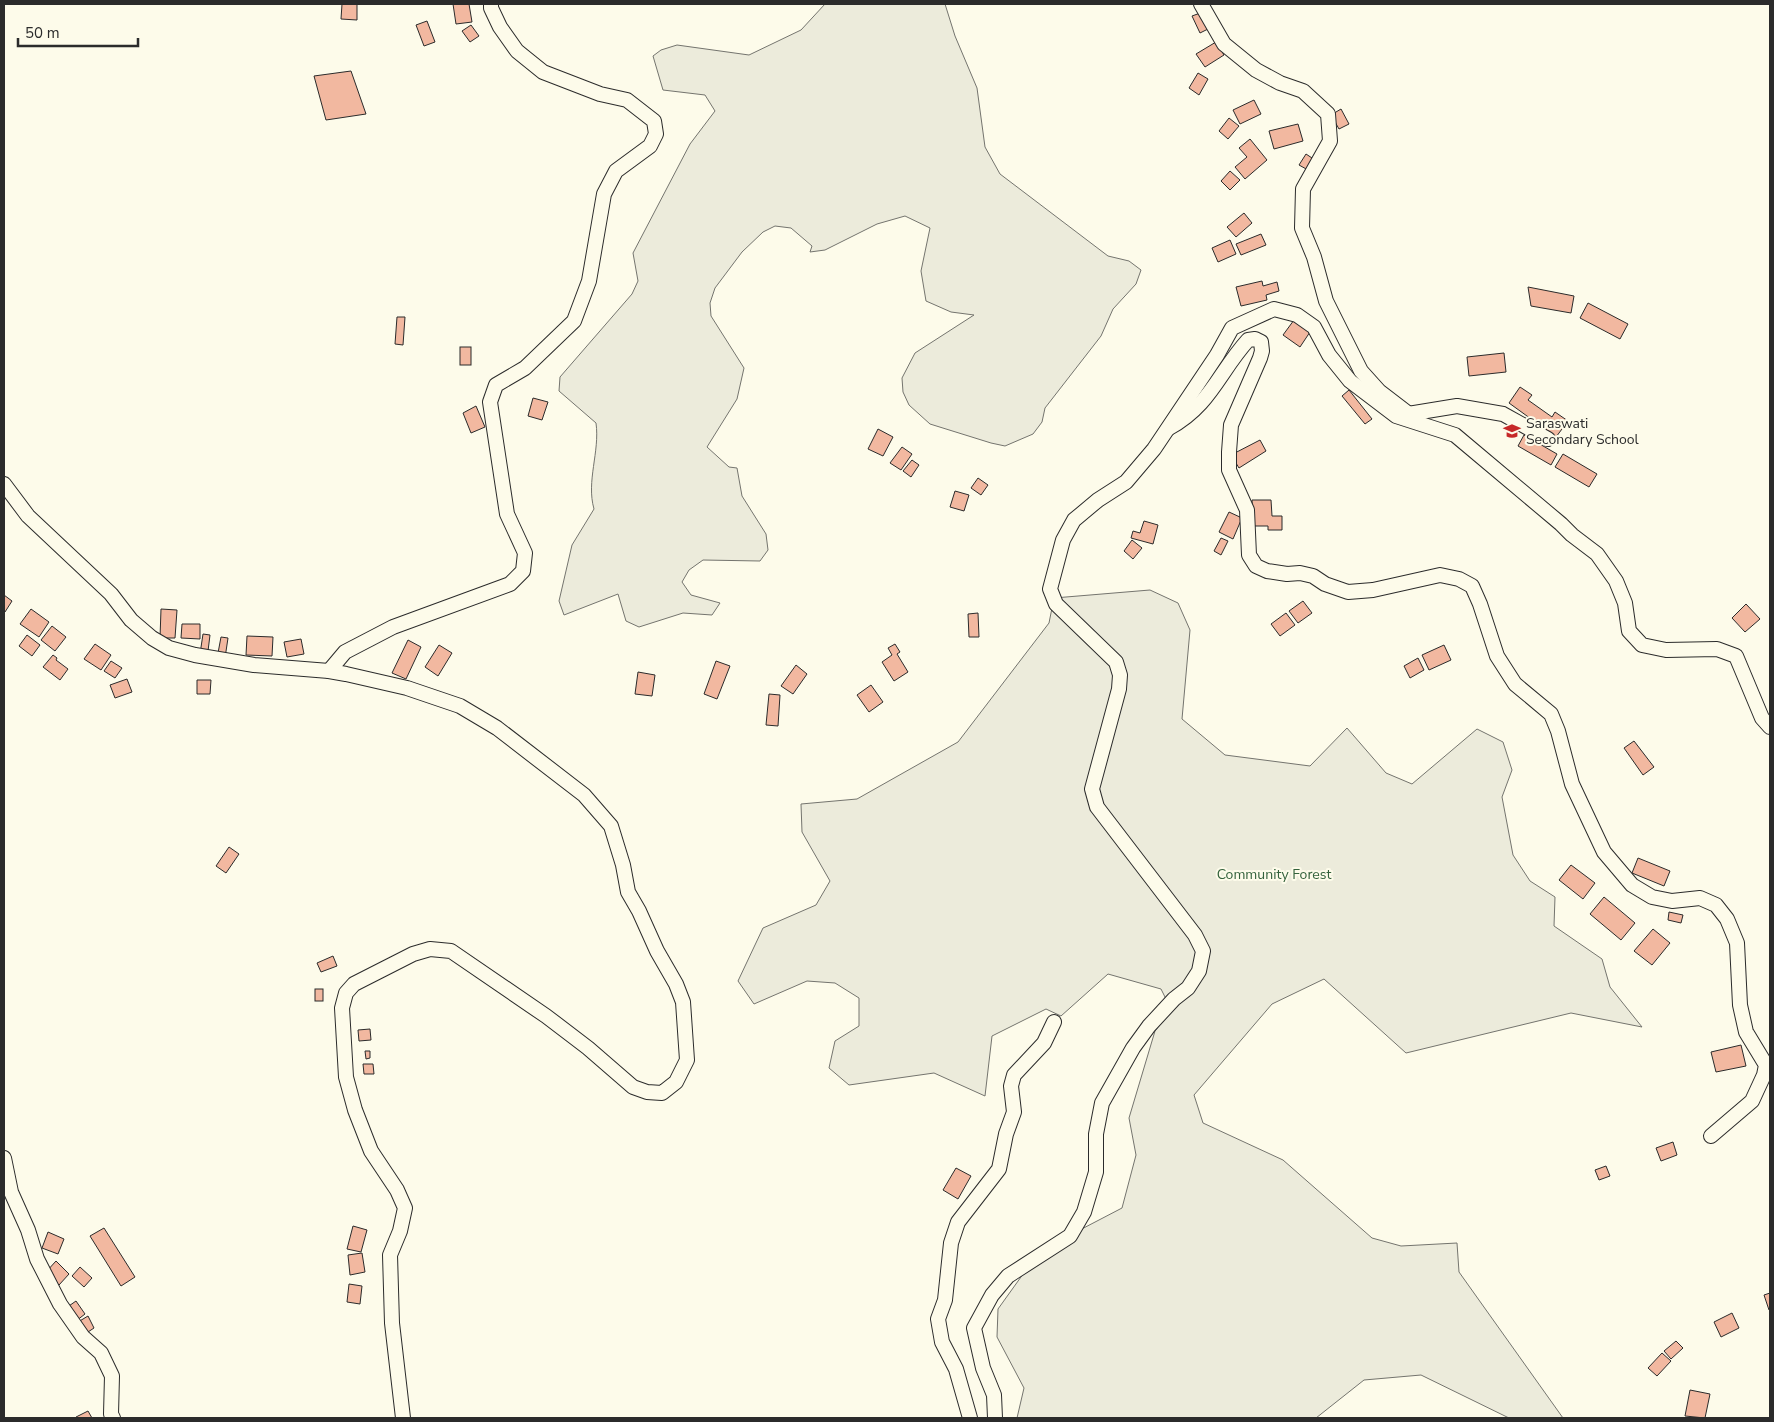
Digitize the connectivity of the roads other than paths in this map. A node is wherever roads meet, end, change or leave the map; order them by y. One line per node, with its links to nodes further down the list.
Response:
1 (491, 4): 7 (street)
2 (1201, 4): 3 (street)
3 (1403, 415): 4 (street); 5 (street); 8 (street)
4 (1166, 429): 10 (street); 15 (street)
5 (1548, 440)
6 (4, 484): 7 (street)
7 (330, 671): 13 (street)
8 (1770, 727)
9 (1054, 1022): 14 (street)
10 (1711, 1136)
11 (4, 1158): 12 (street)
12 (113, 1418)
13 (403, 1418)
14 (970, 1418)
15 (995, 1418)

